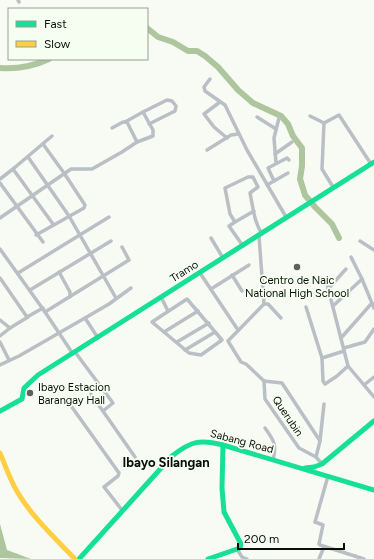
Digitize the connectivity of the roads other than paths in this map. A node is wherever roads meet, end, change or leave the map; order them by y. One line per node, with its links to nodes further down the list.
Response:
1 (210, 79): 2 (street)
2 (220, 102): 12 (street); 14 (street)
3 (143, 112): 7 (street); 9 (street); 9 (street)
4 (310, 116): 8 (street)
5 (257, 117): 11 (street)
6 (279, 118): 11 (street)
7 (124, 122): 10 (street); 15 (street)
8 (324, 123): 23 (street); 32 (street)
9 (149, 124): 15 (street)
10 (112, 128)
11 (276, 129): 19 (street)
12 (238, 134): 14 (street); 31 (street)
13 (52, 136): 17 (street)
14 (227, 138): 18 (street)
15 (137, 142): 25 (street)
16 (292, 142): 19 (street)
17 (43, 144): 20 (street); 25 (street)
18 (207, 150)
19 (275, 154): 22 (street)
20 (28, 157): 24 (street); 30 (street)
21 (289, 160): 22 (street)
22 (276, 163): 28 (street)
23 (372, 163): 32 (street, Tramo)
24 (13, 169): 27 (street); 33 (street)
25 (64, 173): 30 (street); 36 (street)
26 (288, 173): 28 (street)
27 (0, 179)
28 (274, 181): 31 (street)
29 (0, 183): 34 (street)
30 (47, 184): 33 (street); 36 (street)
31 (267, 185): 38 (street)
32 (333, 187): 38 (street, Tramo)
33 (32, 195): 34 (street); 41 (street)
34 (17, 206): 39 (street); 42 (street)
35 (254, 211): 40 (street); 40 (street); 44 (street)
36 (69, 216): 41 (street); 43 (street)
37 (109, 217): 43 (street)
38 (286, 217): 44 (street, Tramo)
39 (0, 218)
40 (235, 222): 49 (street)
41 (53, 224): 42 (street)
42 (36, 235): 48 (street)
43 (80, 235): 53 (street); 60 (street)
44 (260, 235): 49 (street, Tramo); 76 (street)
45 (211, 238): 55 (street)
46 (111, 241): 53 (street)
47 (360, 241): 52 (street)
48 (43, 242)
49 (243, 246): 55 (street, Tramo)
50 (122, 247): 62 (street)
51 (0, 249): 60 (street)
52 (374, 250)
53 (91, 253): 58 (street); 62 (street)
54 (351, 257): 65 (street)
55 (223, 258): 59 (street, Tramo)
56 (249, 265): 61 (street)
57 (346, 269): 69 (street)
58 (59, 272): 70 (street); 72 (street)
59 (200, 272): 68 (street); 73 (street, Tramo)
60 (18, 273): 70 (street)
61 (232, 275): 68 (street); 71 (street)
62 (104, 276): 72 (street); 74 (street)
63 (0, 278): 66 (street)
64 (321, 278): 69 (street)
65 (362, 279): 75 (street); 78 (street)
66 (1, 282): 83 (street)
67 (131, 288): 74 (street)
68 (211, 289): 90 (street)
69 (328, 289): 78 (street)
70 (30, 290): 80 (street)
71 (242, 291)
72 (70, 297): 80 (street)
73 (160, 297): 81 (street); 95 (street, Tramo)
74 (116, 298): 84 (street)
75 (372, 302): 79 (street); 96 (street)
76 (264, 304): 85 (street); 90 (street)
77 (306, 306): 104 (street)
78 (333, 306): 96 (street)
79 (374, 308)
80 (44, 310): 83 (street); 93 (street)
81 (168, 310): 82 (street); 91 (street)
82 (198, 311): 87 (street); 91 (street)
83 (28, 317): 88 (street)
84 (85, 318): 93 (street); 95 (street)
85 (281, 318)
86 (0, 320): 88 (street)
87 (209, 323): 92 (street); 100 (street)
88 (10, 328): 94 (street)
89 (374, 329): 101 (street)
90 (238, 330): 98 (street)
91 (164, 332): 100 (street)
92 (215, 332): 97 (street); 102 (street)
93 (59, 333): 103 (street); 105 (street)
94 (0, 336)
95 (98, 338): 103 (street, Tramo)
96 (341, 338): 101 (street)
97 (222, 340): 98 (street); 102 (street)
98 (228, 341): 109 (street)
99 (0, 342): 105 (street)
100 (177, 342): 102 (street)
101 (344, 349): 104 (street); 107 (street)
102 (185, 350)
103 (74, 353): 115 (street, Tramo); 116 (street)
104 (322, 358): 107 (street)
105 (9, 360): 106 (street)
106 (0, 365)
107 (348, 366): 110 (street)
108 (374, 377): 110 (street)
109 (264, 380): 119 (street); 123 (street, Querubin)
110 (364, 386): 112 (street)
111 (91, 394): 116 (street)
112 (374, 397)
113 (69, 403): 129 (street)
114 (324, 404): 119 (street)
115 (0, 411)
116 (103, 411): 122 (street)
117 (374, 421): 125 (street)
118 (265, 428): 124 (street)
119 (320, 441): 123 (street)
120 (222, 445): 124 (street, Sabang Road); 129 (street, Sabang Road); 131 (street)
121 (0, 453): 133 (street)
122 (135, 457)
123 (316, 457): 125 (street)
124 (273, 460): 126 (street, Sabang Road)
125 (322, 464): 126 (street)
126 (300, 468): 127 (street, Sabang Road)
127 (328, 476): 128 (street, Sabang Road); 130 (street)
128 (374, 490)
129 (122, 510): 134 (street, Sabang Road)
130 (324, 547): 137 (street); 138 (street)
131 (236, 549): 132 (street); 135 (street)
132 (242, 558): 136 (street)
133 (75, 559)
134 (79, 559)
135 (208, 559)
136 (247, 559)
137 (319, 559)
138 (364, 559)

